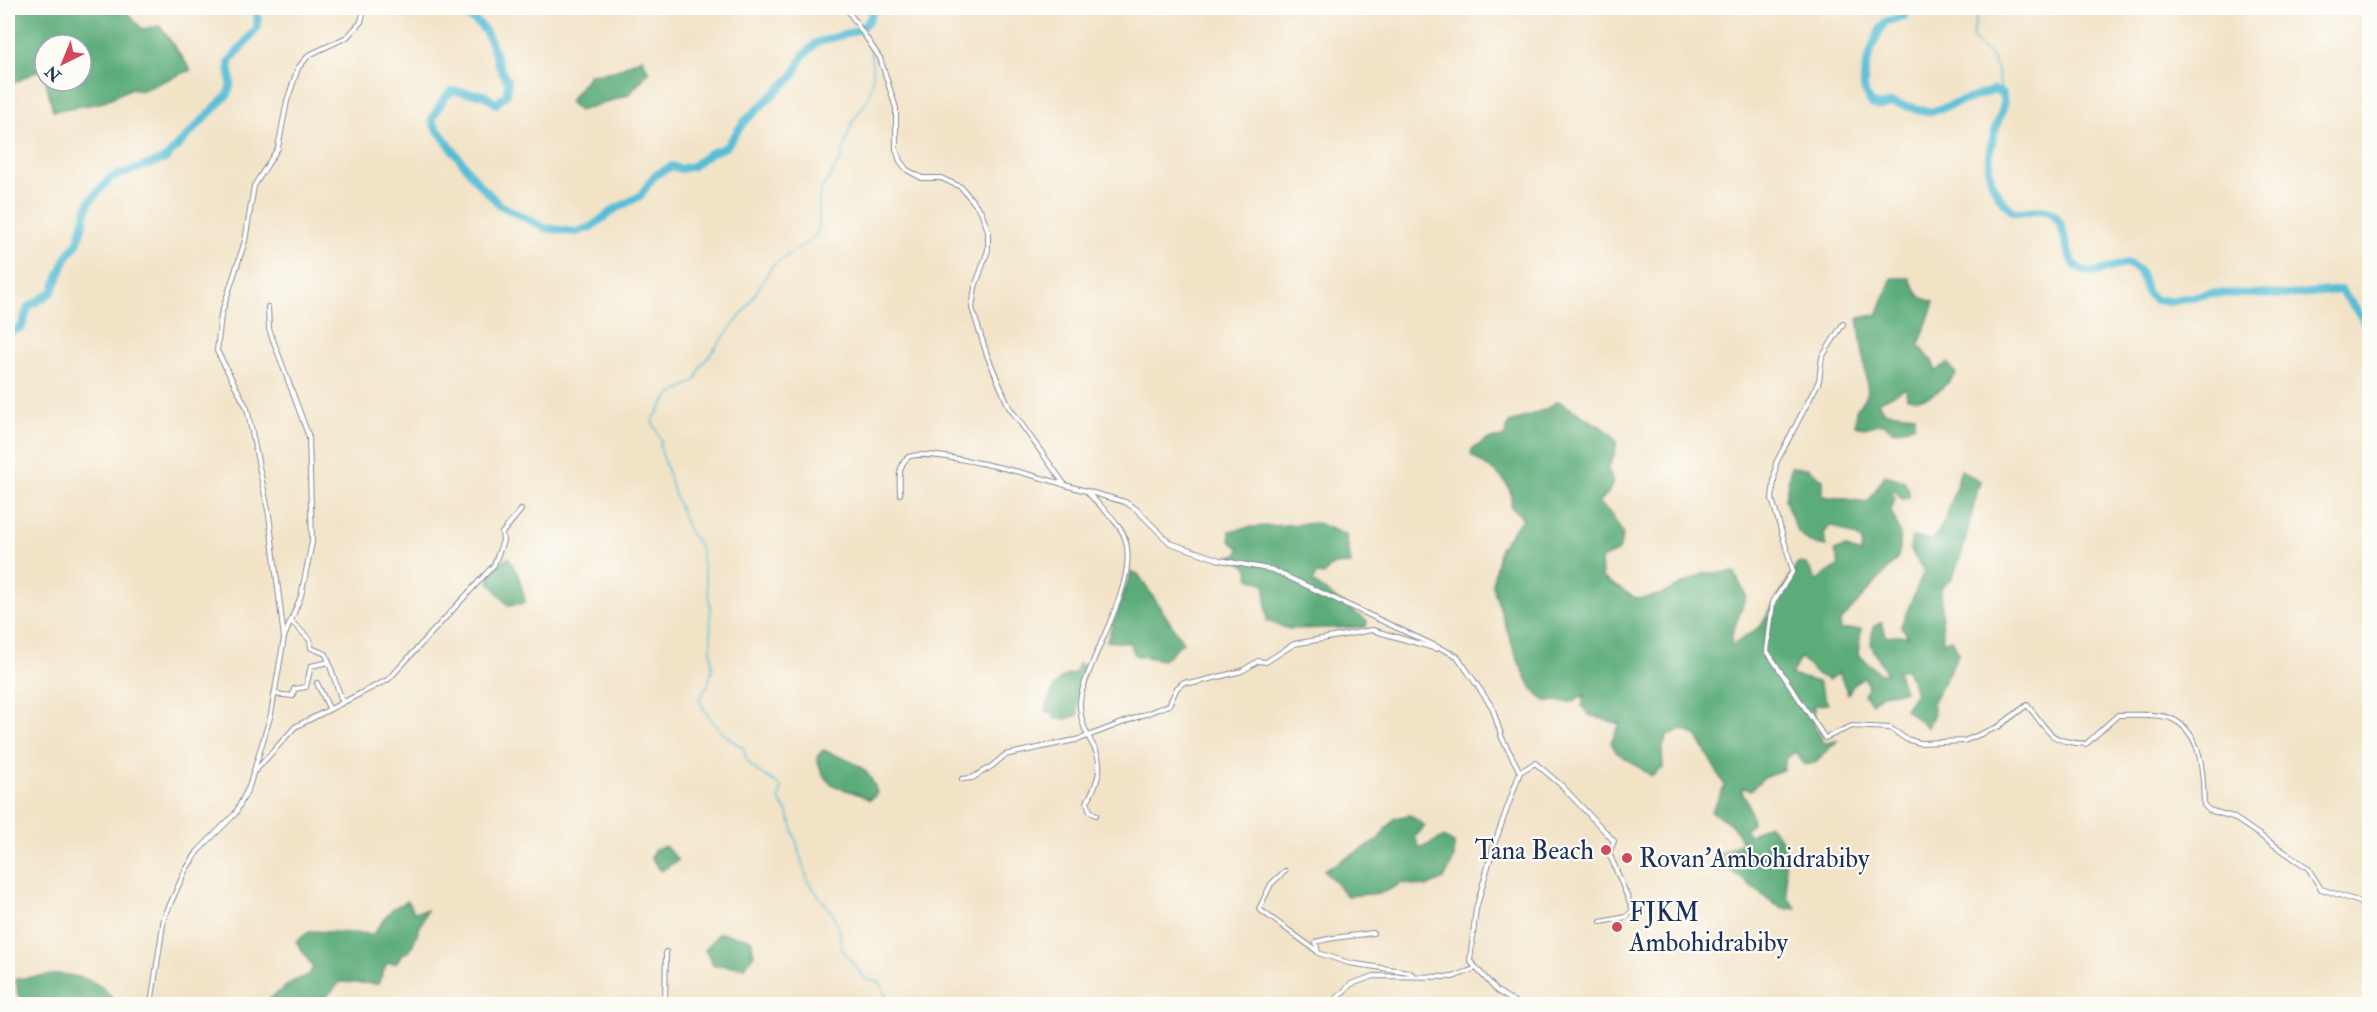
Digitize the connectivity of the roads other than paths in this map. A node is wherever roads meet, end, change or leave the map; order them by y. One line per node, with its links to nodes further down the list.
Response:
1 (364, 8): 10 (street)
2 (846, 8): 5 (street)
3 (268, 307): 9 (street)
4 (1843, 324): 24 (street)
5 (1065, 485): 6 (street); 7 (street)
6 (900, 494)
7 (1089, 494): 11 (street); 17 (street)
8 (521, 510): 15 (street)
9 (291, 621): 10 (street); 12 (street)
10 (284, 638): 14 (street)
11 (1446, 652): 17 (street); 18 (street)
12 (329, 662): 14 (street); 15 (street)
13 (317, 683): 16 (street)
14 (274, 694): 19 (street)
15 (342, 701): 16 (street)
16 (328, 708): 19 (street)
17 (1088, 734): 20 (street); 21 (street)
18 (1520, 772): 23 (street); 28 (street)
19 (254, 773): 30 (street)
20 (962, 778)
21 (1096, 815)
22 (1286, 871): 27 (street)
23 (1601, 922)
24 (2370, 923)
25 (1373, 933): 27 (street)
26 (666, 952): 31 (street)
27 (1318, 953): 29 (street)
28 (1474, 969): 29 (street); 33 (street)
29 (1413, 975): 32 (street)
30 (151, 1005)
31 (665, 1005)
32 (1331, 1005)
33 (1518, 1005)

